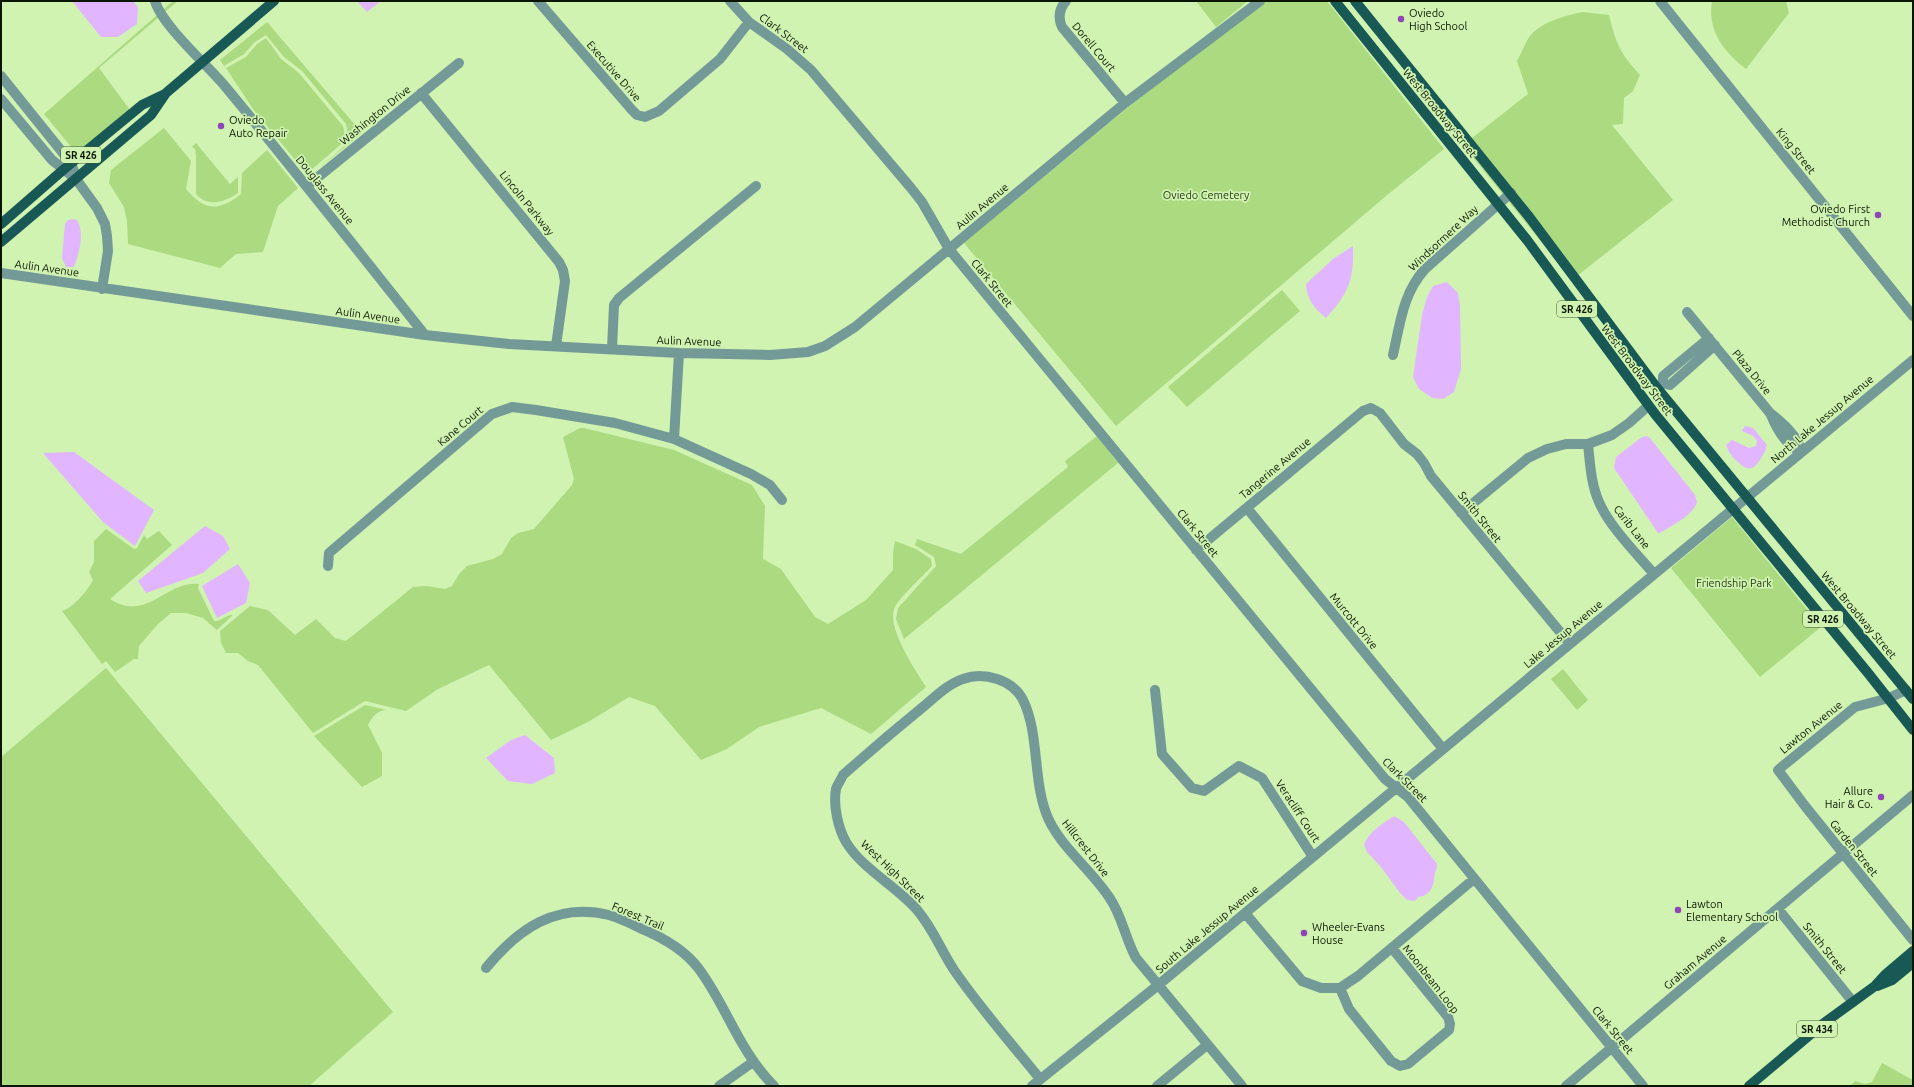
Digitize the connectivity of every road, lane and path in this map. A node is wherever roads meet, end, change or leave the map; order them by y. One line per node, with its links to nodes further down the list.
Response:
1 (155, 1): 11 (street, Douglass Avenue)
2 (274, 1): 11 (main road, SR 426)
3 (538, 1): 10 (street, Executive Drive)
4 (730, 1): 10 (street, Clark Street)
5 (1066, 1): 17 (street, Dorell Court)
6 (1260, 1): 17 (street, Aulin Avenue)
7 (1335, 1): 24 (main road, West Broadway Street / SR 426)
8 (1355, 1): 23 (main road, West Broadway Street / SR 426)
9 (1660, 1): 31 (street, King Street)
10 (749, 22): 27 (street, Clark Street)
11 (202, 62): 15 (main road, SR 426); 21 (street, Douglass Avenue)
12 (459, 63): 14 (street, Washington Drive)
13 (1, 76): 18 (street)
14 (421, 93): 21 (street, Washington Drive); 34 (street, Lincoln Parkway)
15 (165, 94): 18 (main road, SR 426); 20 (main road, SR 426)
16 (1, 99): 19 (street)
17 (1125, 104): 27 (street, Aulin Avenue)
18 (71, 163): 19 (main road, SR 426); 20 (street)
19 (63, 170): 20 (street); 25 (main road, SR 426)
20 (76, 179): 26 (main road, SR 426); 29 (street)
21 (308, 186): 32 (street, Douglass Avenue)
22 (756, 186): 35 (street)
23 (1510, 193): 24 (street, Windsormere Way); 39 (main road, West Broadway Street / SR 426)
24 (1498, 204): 37 (street, Windsormere Way); 40 (main road, West Broadway Street / SR 426)
25 (1, 224)
26 (1, 242)
27 (949, 250): 36 (street, Aulin Avenue); 50 (street, Clark Street)
28 (1, 273): 29 (street, Aulin Avenue)
29 (102, 289): 32 (street, Aulin Avenue)
30 (1687, 312): 33 (street, Plaza Drive)
31 (1913, 316)
32 (424, 335): 34 (street, Aulin Avenue)
33 (1712, 341): 39 (street); 44 (street, Plaza Drive)
34 (556, 346): 35 (street, Aulin Avenue)
35 (612, 349): 36 (street, Aulin Avenue)
36 (679, 353): 42 (street)
37 (1394, 355)
38 (1913, 360): 44 (street, North Lake Jessup Avenue)
39 (1660, 386): 45 (main road, West Broadway Street / SR 426)
40 (1648, 406): 43 (street); 48 (main road, West Broadway Street / SR 426)
41 (1371, 408): 47 (street, Tangerine Avenue); 49 (street, Smith Street)
42 (674, 439): 46 (street, Kane Court); 51 (street, Kane Court)
43 (1588, 444): 49 (street); 52 (street, Carib Lane)
44 (1802, 452): 45 (street, North Lake Jessup Avenue)
45 (1747, 497): 48 (street, Lake Jessup Avenue); 55 (main road, West Broadway Street / SR 426)
46 (782, 500)
47 (1247, 508): 50 (street, Tangerine Avenue); 60 (street, Murcott Drive)
48 (1732, 509): 52 (street, Lake Jessup Avenue); 56 (main road, West Broadway Street / SR 426)
49 (1461, 512): 53 (street, Smith Street)
50 (1196, 550): 62 (street, Clark Street)
51 (328, 566)
52 (1654, 574): 53 (street, Lake Jessup Avenue)
53 (1570, 644): 60 (street, Lake Jessup Avenue)
54 (1155, 690): 65 (street, Veracliff Court)
55 (1906, 690): 56 (street, Lawton Avenue); 57 (main road, West Broadway Street / SR 426)
56 (1889, 698): 58 (main road, West Broadway Street / SR 426); 61 (street, Lawton Avenue)
57 (1913, 699)
58 (1913, 730)
59 (886, 737): 74 (street, Hillcrest Drive); 81 (street, West High Street)
60 (1443, 749): 62 (street, Lake Jessup Avenue)
61 (1778, 770): 64 (street, Garden Street)
62 (1395, 789): 65 (street, South Lake Jessup Avenue); 66 (street, Clark Street)
63 (1913, 795): 64 (street, Graham Avenue)
64 (1843, 853): 67 (street, Graham Avenue); 69 (street, Garden Street)
65 (1313, 857): 68 (street, South Lake Jessup Avenue)
66 (1474, 879): 70 (street); 79 (street, Clark Street)
67 (1778, 909): 77 (street, Smith Street); 79 (street, Graham Avenue)
68 (1245, 913): 74 (street, South Lake Jessup Avenue); 76 (street)
69 (1913, 940)
70 (1392, 948): 76 (street); 76 (street, Moonbeam Loop)
71 (1913, 951): 75 (main road, SR 434)
72 (1913, 963): 75 (main road, SR 434)
73 (486, 968): 80 (street, Forest Trail)
74 (1157, 986): 78 (street, Hillcrest Drive); 81 (street, South Lake Jessup Avenue)
75 (1875, 986): 77 (main road, SR 434)
76 (1340, 988)
77 (1853, 1002): 89 (main road, SR 434)
78 (1207, 1045): 85 (street); 86 (street, Hillcrest Drive)
79 (1612, 1048): 87 (street, Graham Avenue); 88 (street, Clark Street)
80 (753, 1062): 82 (street); 83 (street, Forest Trail)
81 (1040, 1079): 84 (street, South Lake Jessup Avenue)
82 (719, 1086)
83 (774, 1086)
84 (1032, 1086)
85 (1158, 1086)
86 (1242, 1086)
87 (1566, 1086)
88 (1643, 1086)
89 (1749, 1086)

